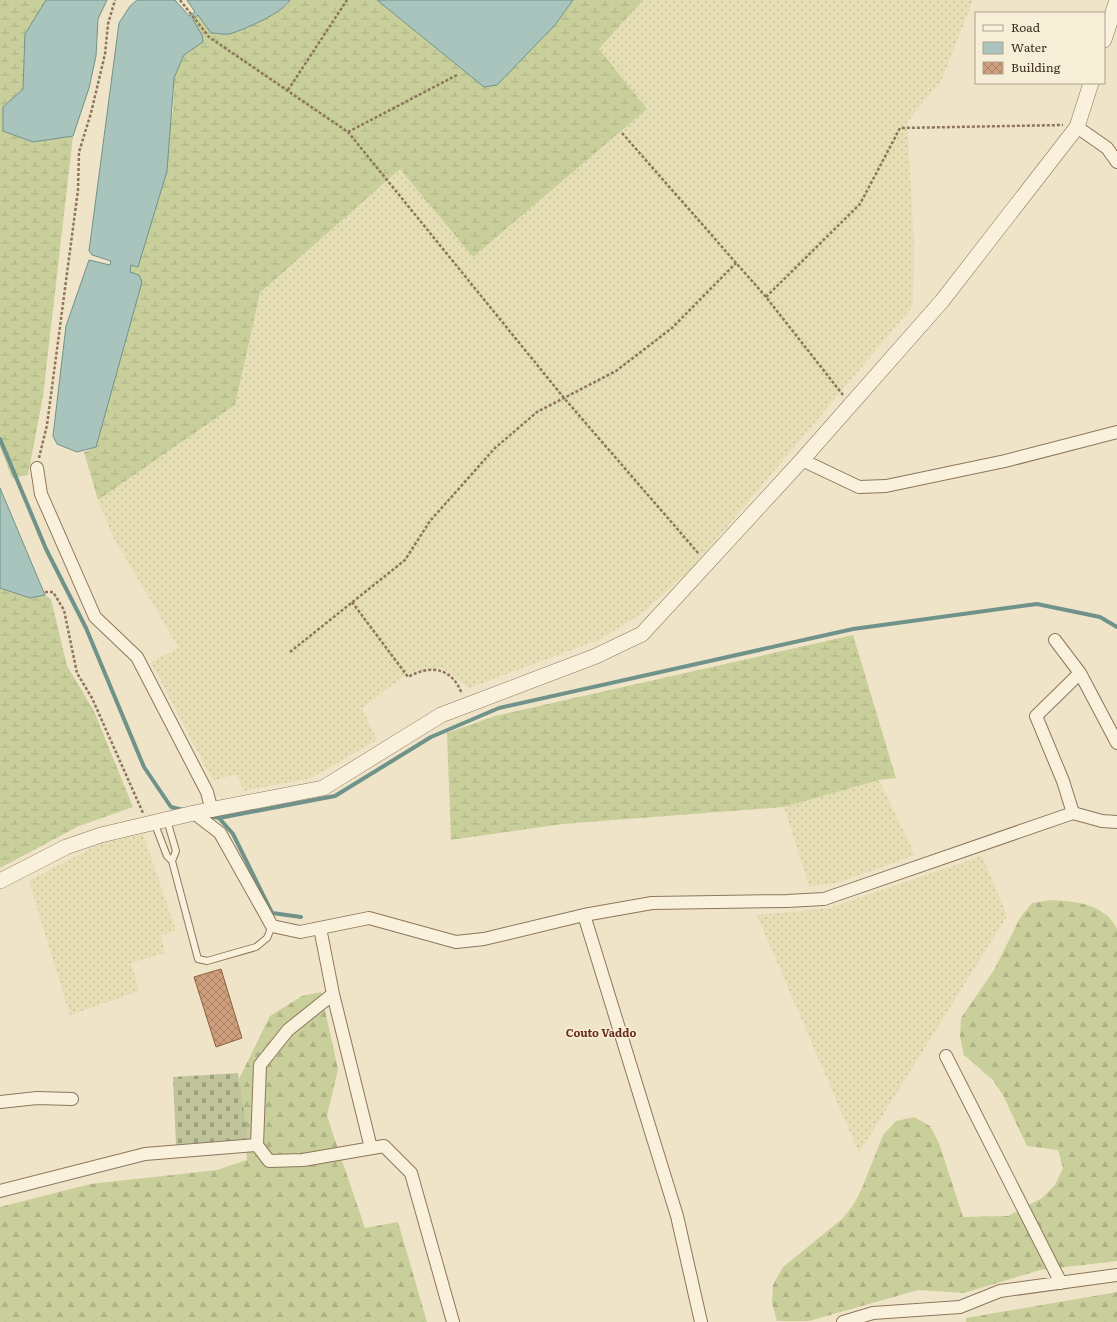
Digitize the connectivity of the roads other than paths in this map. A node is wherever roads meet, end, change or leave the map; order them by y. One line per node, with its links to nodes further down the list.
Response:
1 (1117, 0): 2 (street)
2 (1105, 37)
3 (1090, 84): 4 (street)
4 (1077, 127): 5 (street); 7 (street)
5 (1117, 162)
6 (1117, 432): 7 (street)
7 (802, 460): 12 (street)
8 (37, 468): 12 (street)
9 (1055, 640): 10 (street)
10 (1080, 673): 11 (street); 13 (street)
11 (1116, 737)
12 (202, 812): 14 (street); 19 (street)
13 (1073, 813): 15 (street); 18 (street)
14 (156, 822): 16 (lane); 16 (lane); 17 (street)
15 (1117, 822)
16 (172, 861): 19 (lane)
17 (0, 881)
18 (584, 915): 20 (street); 31 (street)
19 (272, 926): 20 (street)
20 (320, 928): 21 (street)
21 (333, 994): 25 (street); 26 (street)
22 (946, 1056): 29 (street)
23 (72, 1099): 24 (street)
24 (0, 1102)
25 (257, 1145): 26 (street); 27 (street)
26 (371, 1148): 30 (street)
27 (0, 1191)
28 (1117, 1274): 29 (street)
29 (1061, 1283): 32 (street)
30 (454, 1322)
31 (701, 1322)
32 (843, 1322)

